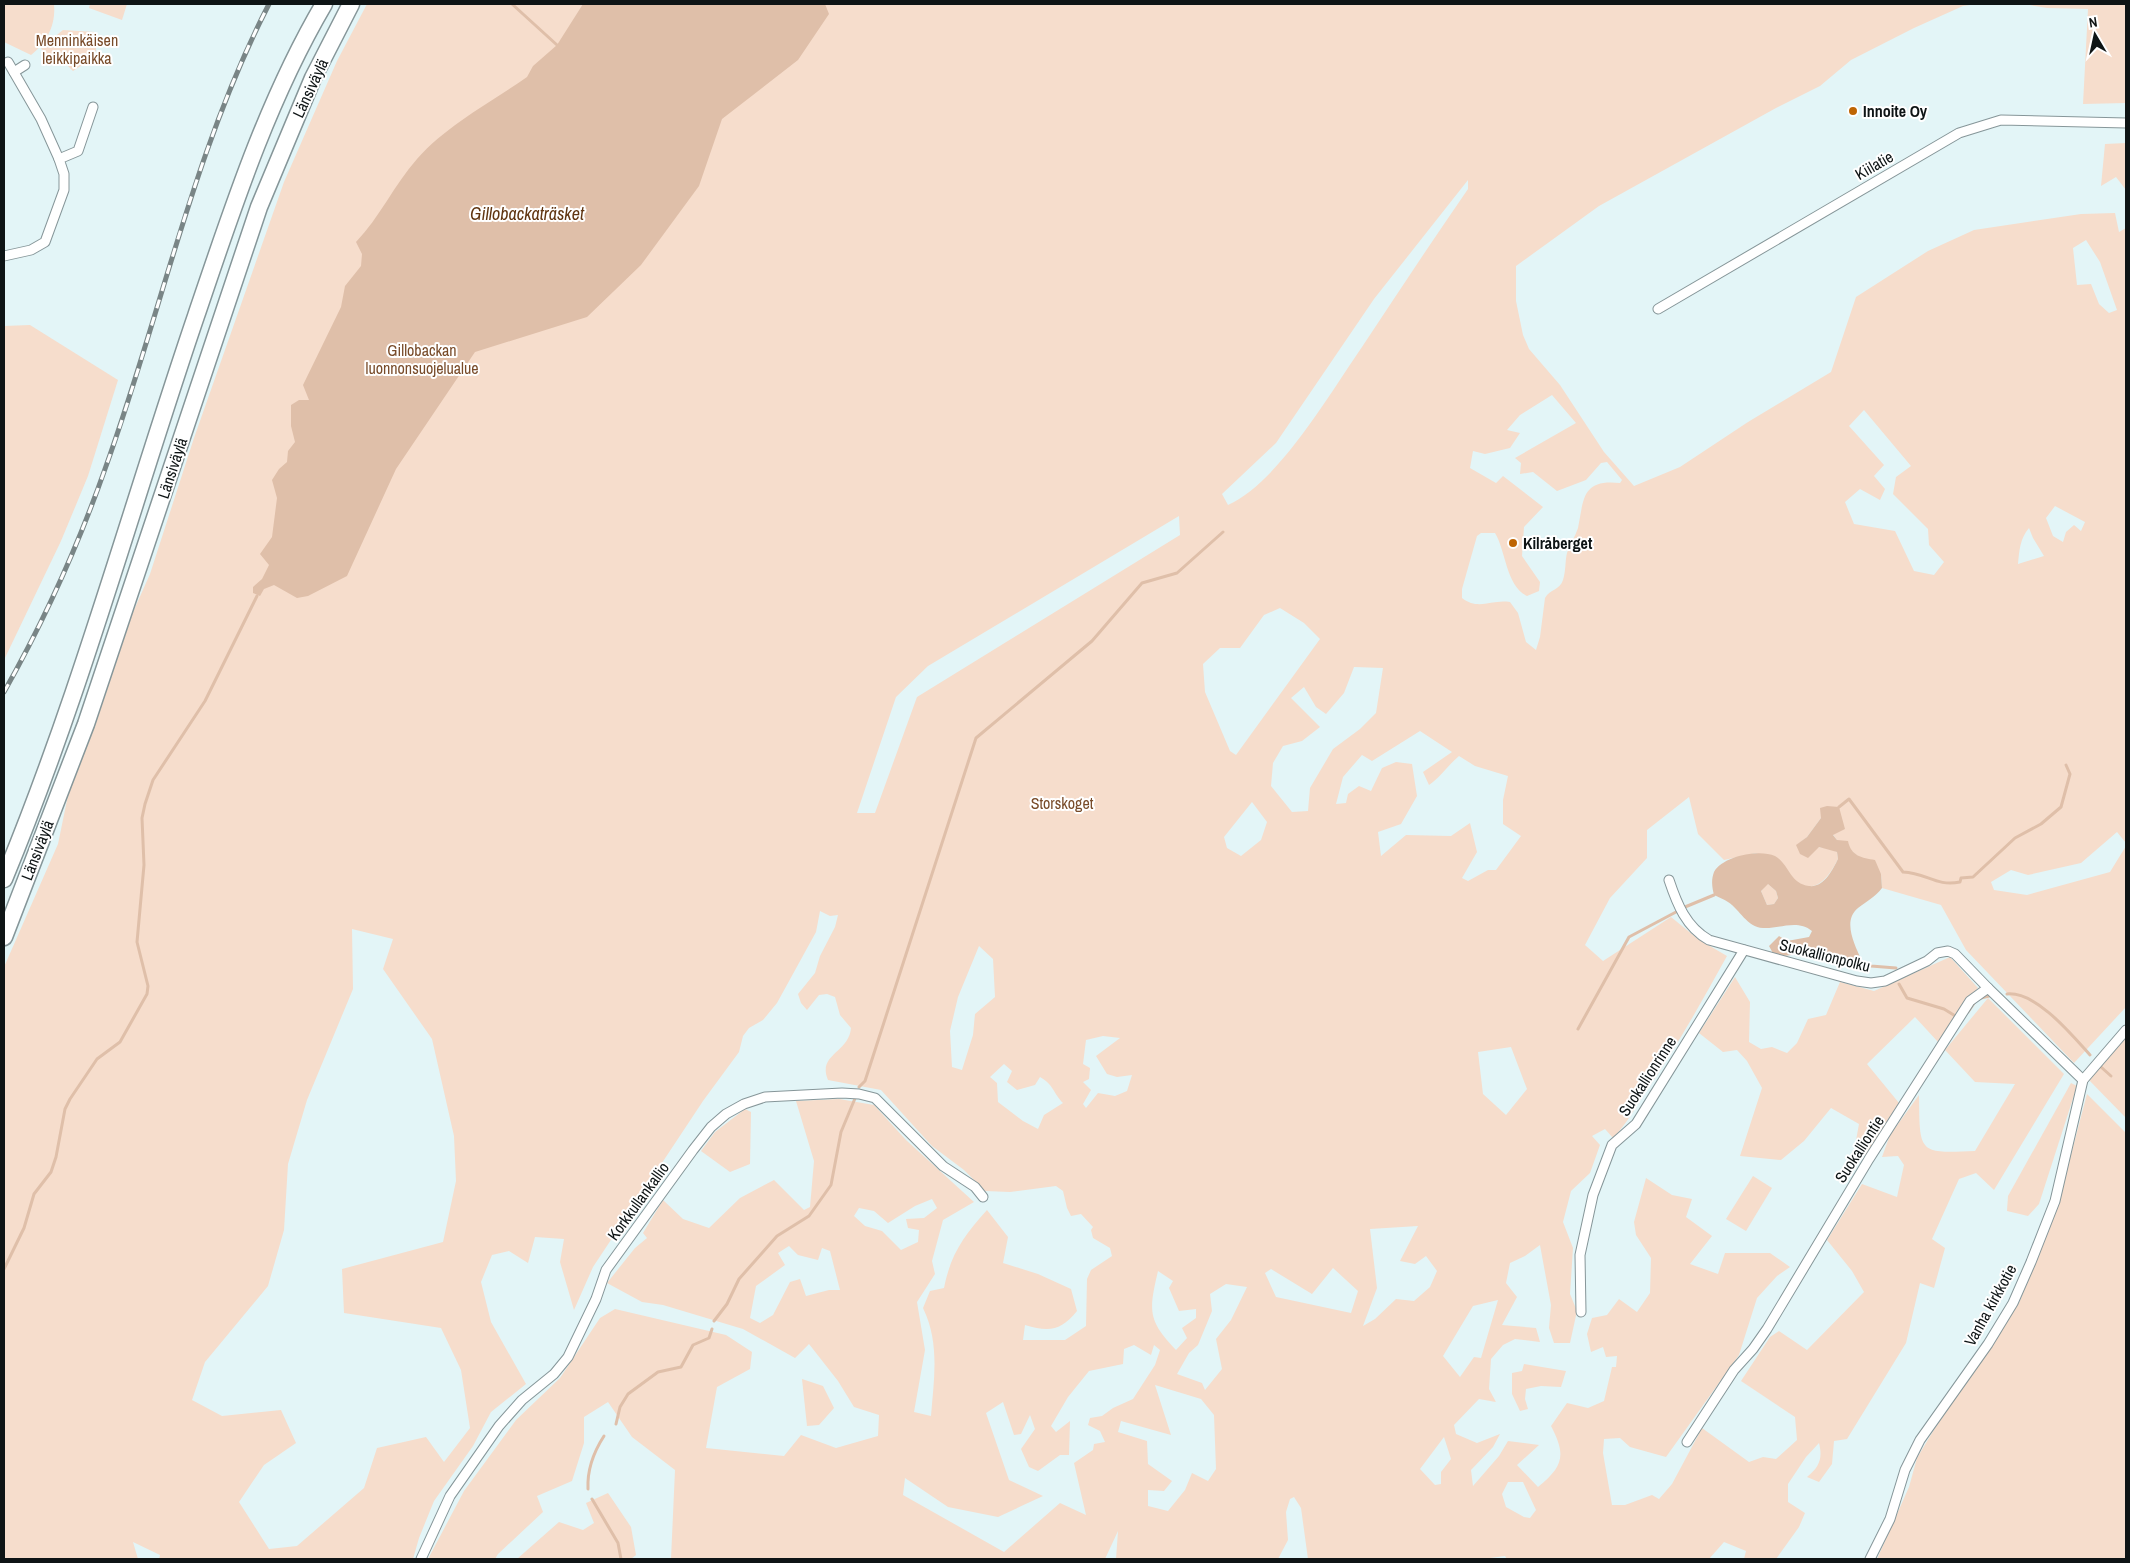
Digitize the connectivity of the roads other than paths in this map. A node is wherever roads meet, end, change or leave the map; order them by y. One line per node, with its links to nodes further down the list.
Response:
1 (324, 4): 11 (highway, Länsiväylä)
2 (351, 4): 13 (highway, Länsiväylä)
3 (8, 62): 5 (street)
4 (26, 65): 5 (street)
5 (14, 72): 8 (street)
6 (93, 107): 8 (street)
7 (2126, 123): 10 (street, Kiilatie)
8 (59, 159): 9 (street)
9 (4, 256)
10 (1658, 309)
11 (4, 879)
12 (1669, 880): 14 (street, Suokallionpolku)
13 (4, 937)
14 (1744, 950): 15 (street, Suokallionpolku); 19 (street, Suokallionrinne)
15 (1988, 988): 17 (street); 20 (street, Suokalliontie)
16 (2126, 1030): 17 (street, Vanha kirkkotie)
17 (2083, 1080): 22 (street, Vanha kirkkotie)
18 (983, 1197): 21 (street, Korkkullankallio)
19 (1581, 1312)
20 (1687, 1442)
21 (420, 1559)
22 (1870, 1559)

